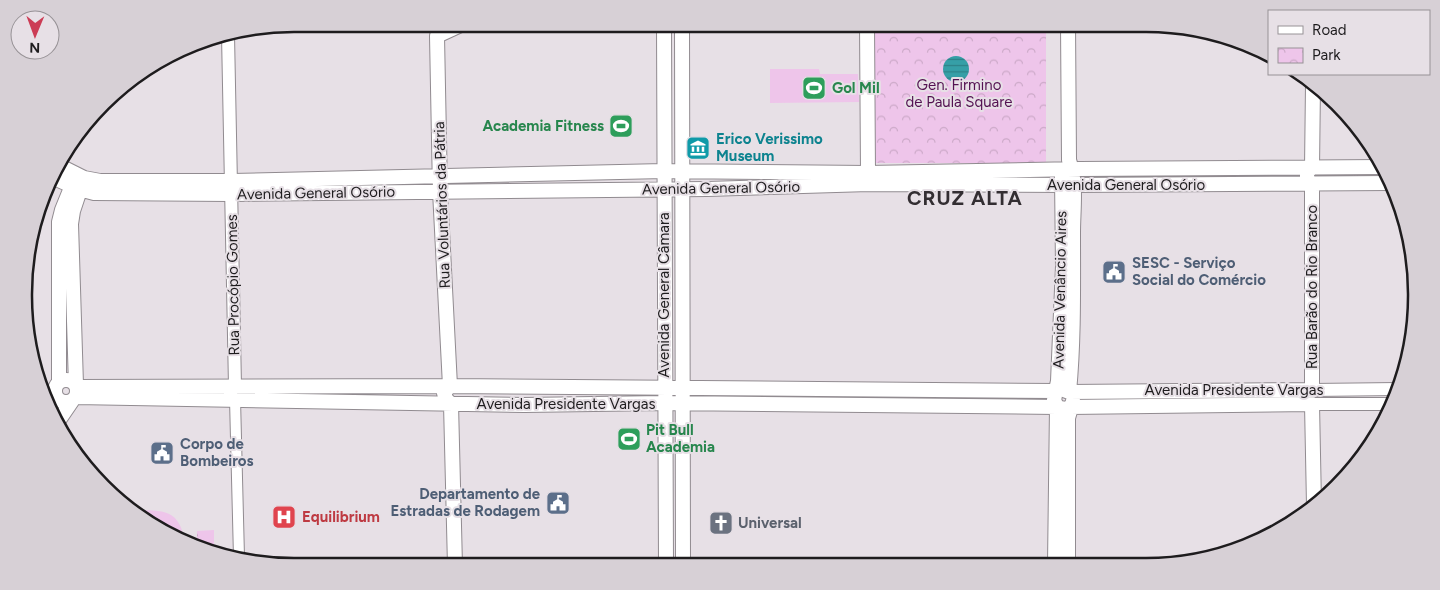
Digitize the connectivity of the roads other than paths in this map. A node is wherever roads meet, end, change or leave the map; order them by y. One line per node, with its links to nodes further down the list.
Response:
1 (437, 32): 15 (main road, Rua Voluntários da Pátria)
2 (664, 32): 12 (main road, Avenida General Câmara)
3 (682, 32): 13 (main road, Avenida General Câmara)
4 (867, 32): 14 (main road)
5 (1068, 32): 8 (main road, Avenida Venâncio Aires)
6 (228, 41): 21 (street, Rua Procópio Gomes)
7 (1313, 94): 10 (main road, Rua Barão do Rio Branco)
8 (1068, 166): 10 (main road, Avenida General Osório); 14 (main road, Avenida General Osório); 20 (main road, Avenida Venâncio Aires)
9 (1374, 167): 10 (main road, Avenida General Osório)
10 (1312, 168): 18 (main road, Rua Barão do Rio Branco)
11 (65, 171): 17 (main road, Avenida General Osório)
12 (664, 171): 13 (main road, Avenida General Osório); 15 (main road, Avenida General Osório); 22 (main road, Avenida General Câmara)
13 (682, 172): 14 (main road, Avenida General Osório); 23 (main road, Avenida General Câmara)
14 (868, 173)
15 (440, 176): 21 (main road, Avenida General Osório); 24 (main road, Rua Voluntários da Pátria)
16 (60, 179): 17 (main road, Avenida General Osório)
17 (78, 182): 21 (main road, Avenida General Osório); 30 (main road)
18 (1312, 183): 19 (main road, Avenida General Osório); 20 (main road, Avenida General Osório); 29 (main road, Rua Barão do Rio Branco)
19 (1382, 183)
20 (1068, 185): 23 (main road, Avenida General Osório); 31 (main road, Avenida Venâncio Aires)
21 (231, 187): 24 (main road, Avenida General Osório); 32 (street, Rua Procópio Gomes)
22 (664, 189): 23 (main road, Avenida General Osório); 24 (main road, Avenida General Osório); 26 (main road, Avenida General Câmara)
23 (682, 189): 27 (main road, Avenida General Câmara)
24 (440, 191): 25 (main road, Rua Voluntários da Pátria)
25 (450, 386): 26 (main road, Avenida Presidente Vargas); 32 (main road, Avenida Presidente Vargas); 34 (main road, Rua Voluntários da Pátria)
26 (665, 388): 27 (main road, Avenida Presidente Vargas); 33 (main road, Avenida General Câmara)
27 (683, 388): 31 (main road, Avenida Presidente Vargas); 35 (main road, Avenida General Câmara)
28 (1390, 389): 29 (street, Avenida Presidente Vargas)
29 (1312, 390): 31 (main road, Avenida Presidente Vargas); 36 (main road, Rua Barão do Rio Branco)
30 (63, 391): 32 (main road, Avenida Presidente Vargas); 38 (main road); 40 (main road)
31 (1063, 391): 39 (main road, Avenida Venâncio Aires)
32 (235, 393): 34 (main road, Avenida Presidente Vargas); 42 (street, Rua Procópio Gomes)
33 (664, 403): 34 (main road, Avenida Presidente Vargas); 35 (main road, Avenida Presidente Vargas); 44 (main road, Avenida General Câmara)
34 (451, 404): 43 (main road, Rua Voluntários da Pátria)
35 (683, 404): 39 (main road, Avenida Presidente Vargas); 45 (main road, Avenida General Câmara)
36 (1312, 404): 37 (street, Avenida Presidente Vargas); 39 (main road, Avenida Presidente Vargas); 41 (main road, Rua Barão do Rio Branco)
37 (1384, 404)
38 (58, 407)
39 (1063, 407): 46 (main road); 47 (main road)
40 (60, 411)
41 (1314, 496)
42 (239, 551)
43 (456, 558)
44 (666, 558)
45 (683, 558)
46 (1055, 558)
47 (1068, 558)

